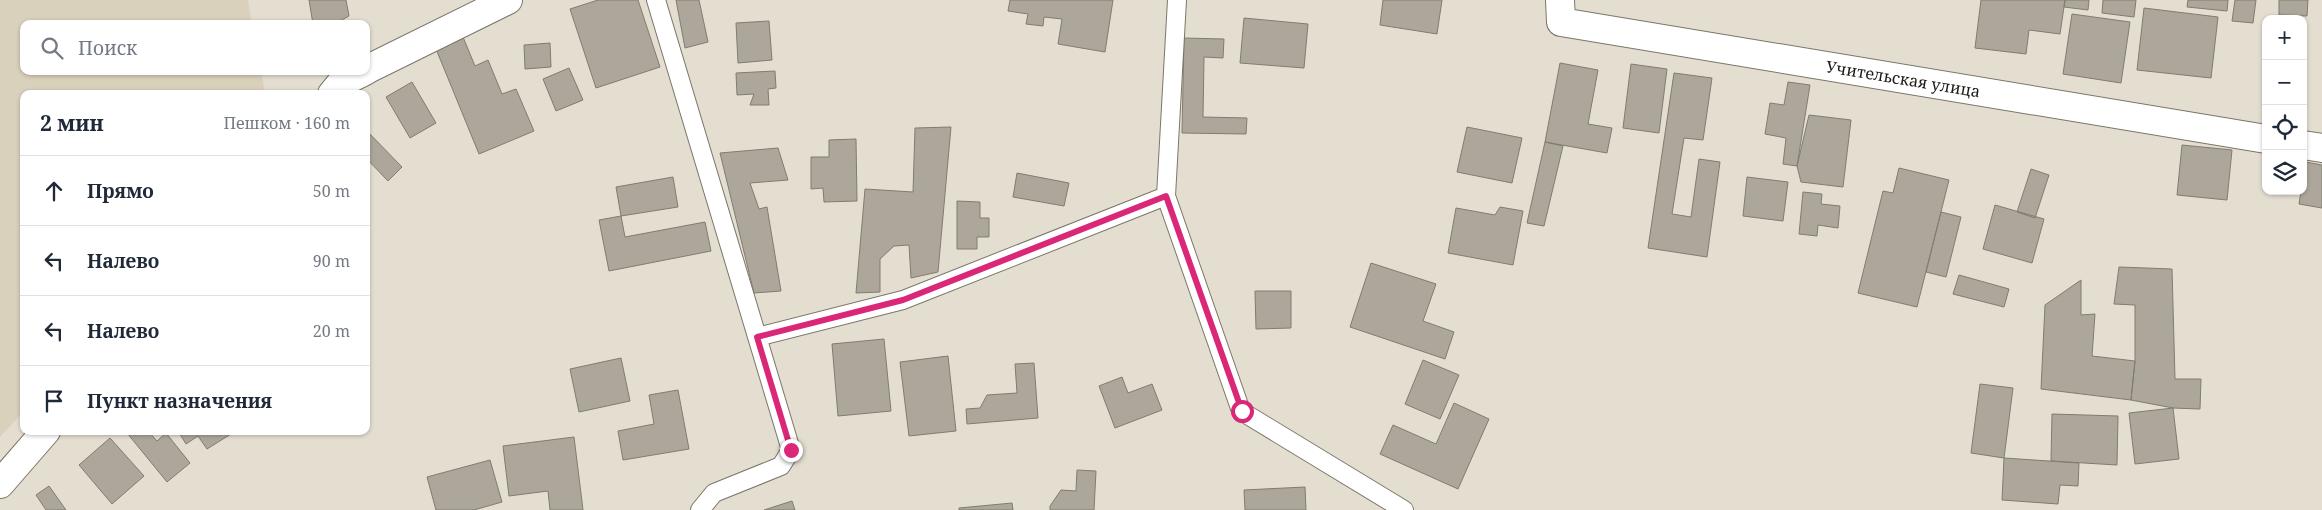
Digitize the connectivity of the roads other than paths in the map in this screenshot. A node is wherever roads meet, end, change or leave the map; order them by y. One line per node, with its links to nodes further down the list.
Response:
1 (508, 0): 5 (street)
2 (656, 0): 12 (lane)
3 (1177, 0): 11 (lane)
4 (1560, 0): 8 (street, Учительская улица)
5 (370, 69)
6 (358, 75): 7 (street)
7 (335, 90)
8 (2262, 138)
9 (2307, 146): 10 (street)
10 (2322, 148)
11 (1166, 196): 12 (lane); 16 (lane)
12 (757, 337): 15 (lane)
13 (43, 435): 14 (street)
14 (0, 484)
15 (700, 510)
16 (1404, 510)

